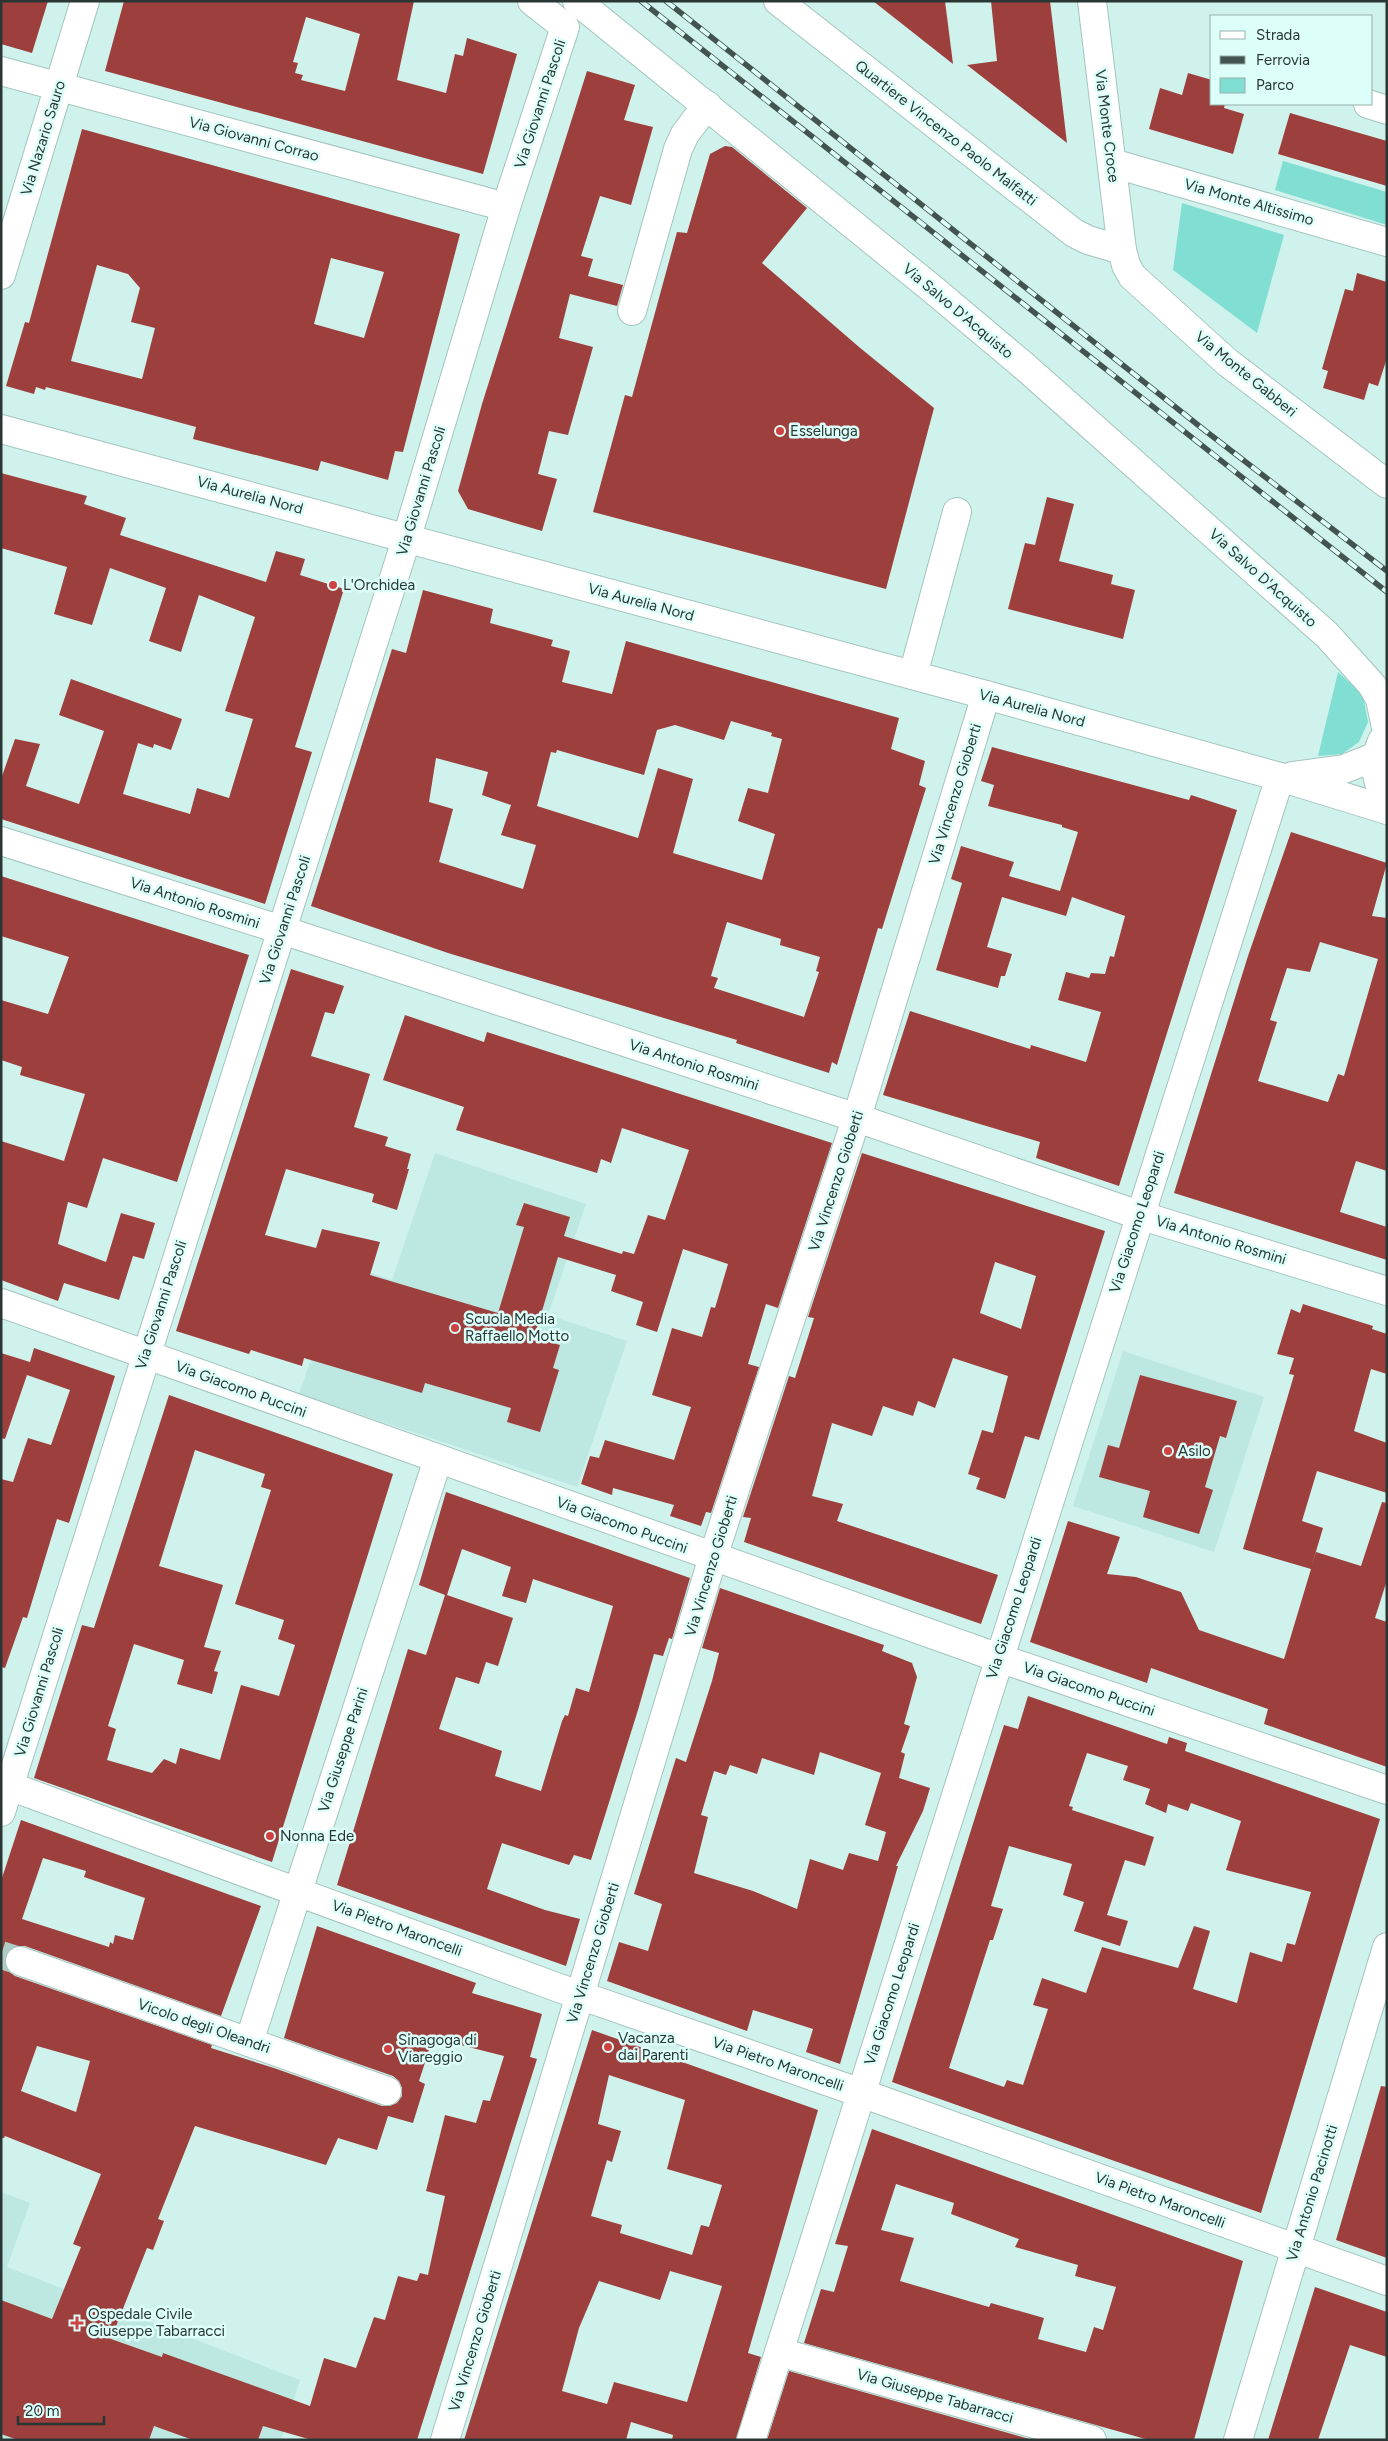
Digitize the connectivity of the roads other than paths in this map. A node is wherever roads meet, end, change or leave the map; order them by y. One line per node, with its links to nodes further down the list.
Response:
1 (86, 1): 7 (street, Via Nazario Sauro)
2 (532, 1): 12 (street, Via Giovanni Pascoli)
3 (577, 1): 8 (street, Via Salvo D'Acquisto)
4 (778, 1): 14 (street, Quartiere Vincenzo Paolo Malfatti)
5 (1092, 1): 11 (street, Via Monte Croce)
6 (1, 71): 7 (street, Via Giovanni Corrao)
7 (58, 86): 12 (street, Via Giovanni Corrao); 15 (street, Via Nazario Sauro)
8 (707, 105): 16 (street); 21 (street, Via Salvo D'Acquisto)
9 (1371, 105): 10 (street)
10 (1387, 110)
11 (1112, 163): 13 (street, Via Monte Altissimo); 14 (street, Via Monte Croce)
12 (506, 207): 20 (street, Via Giovanni Pascoli)
13 (1387, 242)
14 (1122, 250): 18 (street, Via Monte Gabberi)
15 (1, 275)
16 (632, 311)
17 (1, 429): 20 (street, Via Aurelia Nord)
18 (1387, 484)
19 (957, 512): 22 (street)
20 (407, 537): 22 (street, Via Aurelia Nord); 30 (street, Via Giovanni Pascoli)
21 (1327, 634): 23 (street, Via Salvo D'Acquisto); 25 (street, Via Salvo D'Acquisto)
22 (913, 675): 24 (street, Via Aurelia Nord)
23 (1387, 676)
24 (986, 695): 26 (street, Via Aurelia Nord); 31 (street, Via Vincenzo Gioberti)
25 (1383, 741): 26 (street, Via Aurelia Nord); 27 (street, Via Salvo D'Acquisto)
26 (1280, 777): 28 (street, Via Aurelia Nord); 32 (street, Via Giacomo Leopardi)
27 (1387, 800)
28 (1387, 810)
29 (1, 841): 30 (street, Via Antonio Rosmini)
30 (282, 930): 31 (street, Via Antonio Rosmini); 35 (street, Via Giovanni Pascoli)
31 (857, 1118): 32 (street, Via Antonio Rosmini); 37 (street, Via Vincenzo Gioberti)
32 (1139, 1215): 33 (street, Via Antonio Rosmini); 38 (street, Via Giacomo Leopardi)
33 (1387, 1291)
34 (1, 1304): 35 (street, Via Giacomo Puccini)
35 (145, 1355): 36 (street, Via Giacomo Puccini); 39 (street, Via Giovanni Pascoli)
36 (438, 1458): 37 (street, Via Giacomo Puccini); 42 (street, Via Giuseppe Parini)
37 (713, 1557): 38 (street, Via Giacomo Puccini); 45 (street, Via Vincenzo Gioberti)
38 (998, 1658): 40 (street, Via Giacomo Puccini); 48 (street, Via Giacomo Leopardi)
39 (5, 1785): 41 (street, Via Giovanni Pascoli); 42 (street, Via Pietro Maroncelli)
40 (1387, 1790)
41 (1, 1812)
42 (297, 1892): 45 (street, Via Pietro Maroncelli); 46 (street, Via Giuseppe Parini)
43 (1387, 1947): 49 (street, Via Antonio Pacinotti)
44 (20, 1961): 46 (street, Vicolo degli Oleandri)
45 (580, 1995): 48 (street, Via Pietro Maroncelli); 52 (street, Via Vincenzo Gioberti)
46 (249, 2042): 47 (street, Vicolo degli Oleandri)
47 (387, 2091)
48 (861, 2093): 49 (street, Via Pietro Maroncelli); 51 (street, Via Giacomo Leopardi)
49 (1295, 2249): 50 (street, Via Pietro Maroncelli); 55 (street, Via Antonio Pacinotti)
50 (1387, 2282)
51 (779, 2352): 53 (street, Via Giacomo Leopardi); 54 (street, Via Giuseppe Tabarracci)
52 (445, 2440)
53 (751, 2440)
54 (1092, 2440)
55 (1238, 2440)

